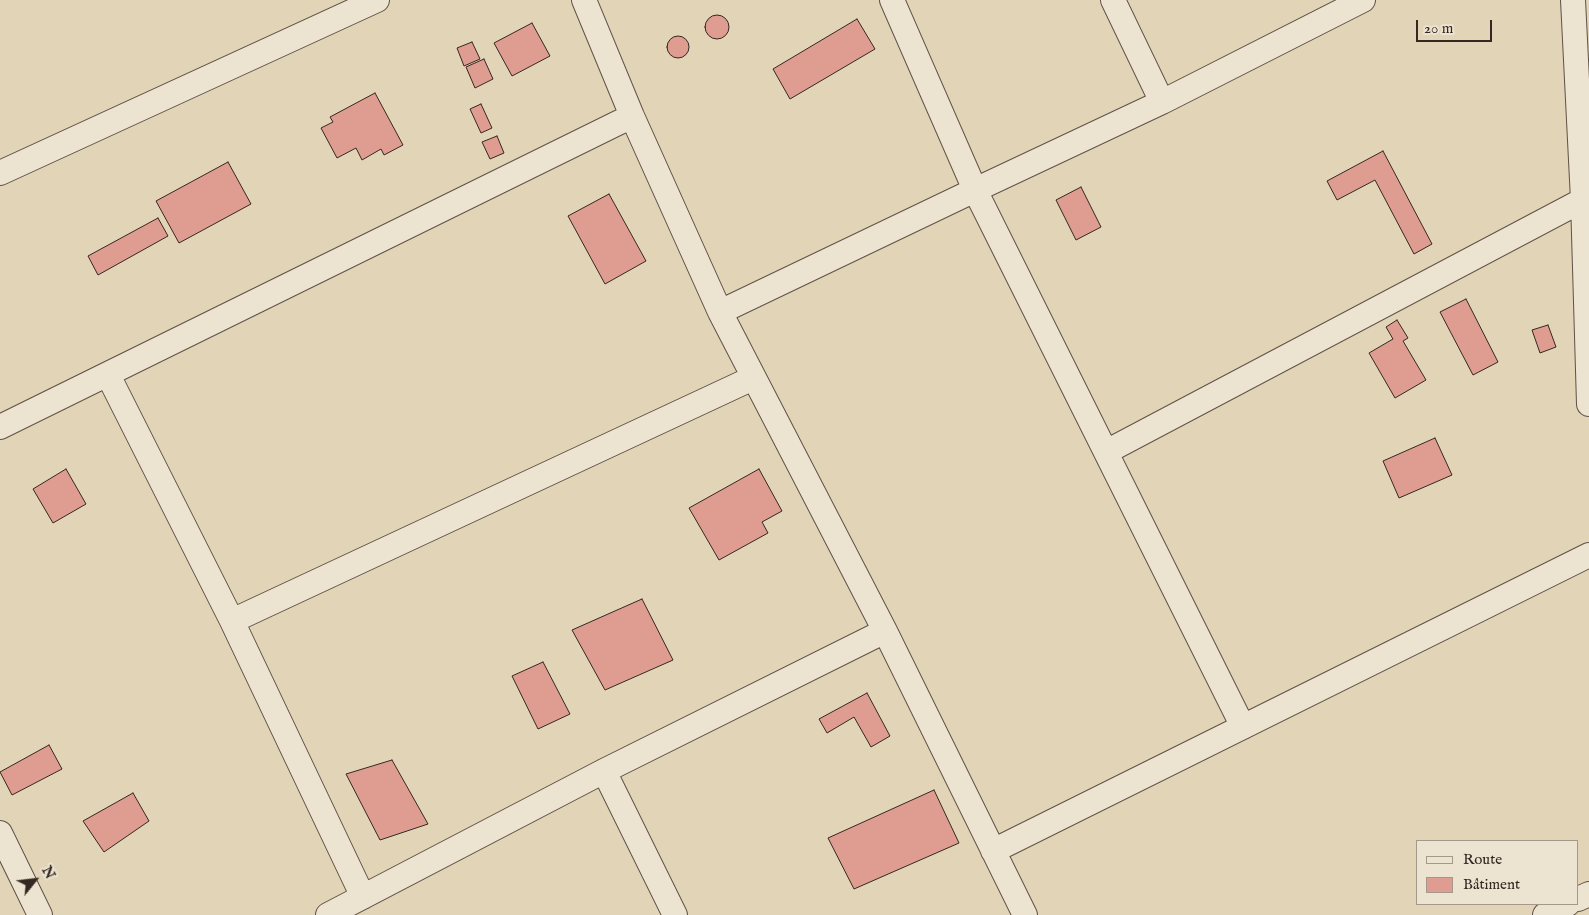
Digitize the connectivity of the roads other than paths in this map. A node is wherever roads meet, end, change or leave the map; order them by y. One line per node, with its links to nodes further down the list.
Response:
1 (378, 0): 9 (street)
2 (584, 0): 8 (street)
3 (892, 0): 10 (street)
4 (1114, 0): 7 (street)
5 (1363, 0): 7 (street)
6 (1573, 0): 11 (street)
7 (1162, 102): 10 (street)
8 (632, 116): 12 (street); 13 (street)
9 (0, 173)
10 (975, 190): 12 (street); 17 (street)
11 (1583, 200): 15 (street); 17 (street)
12 (720, 312): 14 (street)
13 (108, 375): 16 (street); 19 (street)
14 (754, 378): 19 (street); 20 (street)
15 (1589, 404)
16 (0, 427)
17 (1106, 452): 21 (street)
18 (1589, 555): 21 (street)
19 (232, 621): 25 (street)
20 (885, 631): 22 (street); 24 (street)
21 (1243, 727): 24 (street)
22 (604, 772): 25 (street); 29 (street)
23 (0, 833): 27 (street)
24 (993, 851): 30 (street)
25 (363, 897): 28 (street)
26 (1566, 905): 31 (street)
27 (40, 915)
28 (328, 915)
29 (675, 915)
30 (1025, 915)
31 (1545, 915)

